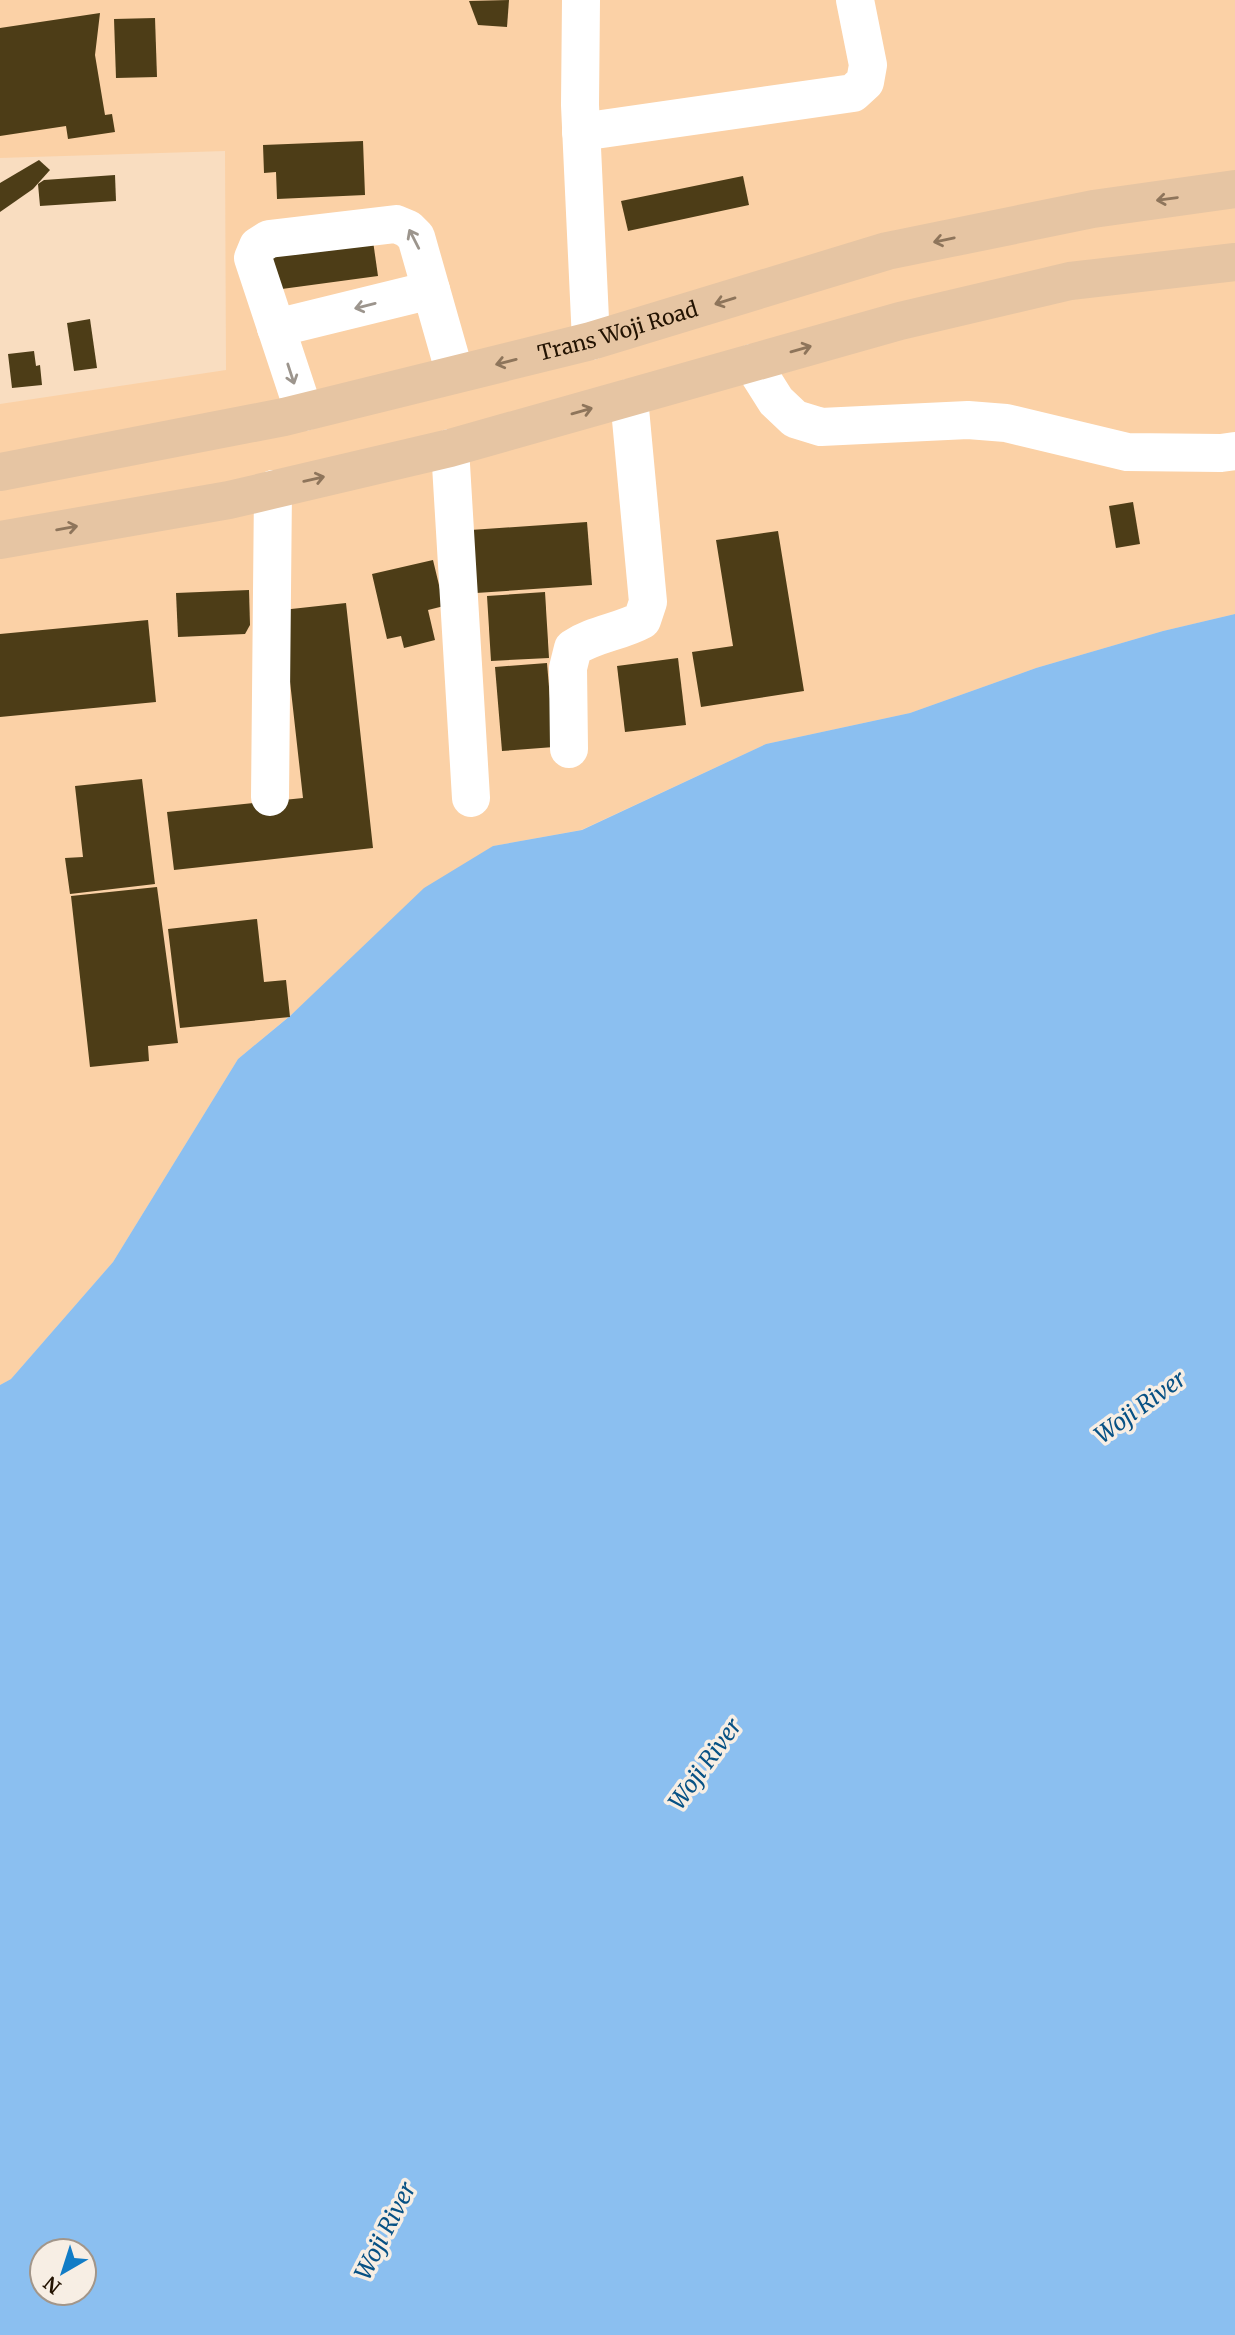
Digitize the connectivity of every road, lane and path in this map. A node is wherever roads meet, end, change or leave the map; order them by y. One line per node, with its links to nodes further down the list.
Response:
1 (581, 0): 3 (lane)
2 (855, 0): 3 (lane)
3 (581, 132): 8 (lane)
4 (1235, 189): 8 (main road, Trans Woji Road, one-way to 8)
5 (1235, 262): 9 (main road, one-way to 5)
6 (431, 290): 7 (lane, one-way to 7); 7 (lane, one-way to 7); 10 (lane)
7 (276, 328): 12 (lane, one-way to 12)
8 (591, 341): 10 (main road, Trans Woji Road, one-way to 10)
9 (752, 363): 11 (main road); 14 (lane)
10 (455, 374): 12 (main road, Trans Woji Road)
11 (629, 398): 13 (main road, one-way to 11); 18 (lane)
12 (304, 412): 15 (main road, Trans Woji Road)
13 (450, 448): 16 (main road, one-way to 13); 20 (lane)
14 (1235, 451)
15 (0, 472)
16 (273, 489): 17 (main road, one-way to 16); 19 (lane)
17 (0, 540)
18 (569, 749)
19 (270, 797)
20 (471, 798)

